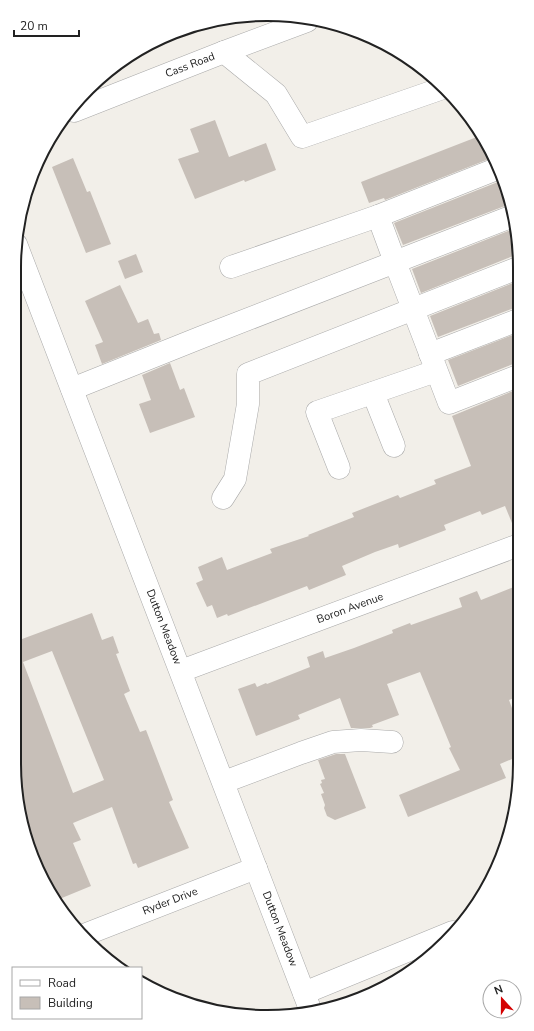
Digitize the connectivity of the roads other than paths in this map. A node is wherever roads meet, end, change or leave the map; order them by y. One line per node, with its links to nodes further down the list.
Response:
1 (301, 23): 2 (street, Cass Road)
2 (224, 52): 3 (street); 4 (street, Cass Road)
3 (438, 90)
4 (78, 109)
5 (493, 171): 6 (street)
6 (378, 216): 9 (street); 10 (street)
7 (508, 218): 9 (street)
8 (22, 258): 16 (street, Dutton Meadow)
9 (395, 262): 12 (street); 16 (street)
10 (231, 267)
11 (513, 270): 12 (street)
12 (413, 310): 14 (street); 20 (street)
13 (513, 322): 14 (street)
14 (433, 362): 15 (street); 17 (street)
15 (513, 378)
16 (72, 389): 22 (street, Dutton Meadow)
17 (373, 393): 18 (street); 19 (street)
18 (394, 446)
19 (339, 468)
20 (223, 498)
21 (513, 547): 22 (street, Boron Avenue)
22 (181, 671): 24 (street, Dutton Meadow)
23 (392, 742): 24 (street)
24 (224, 782): 25 (street, Dutton Meadow)
25 (256, 868): 26 (street, Ryder Drive); 28 (street, Dutton Meadow)
26 (89, 933)
27 (441, 938): 28 (street)
28 (307, 1001)

